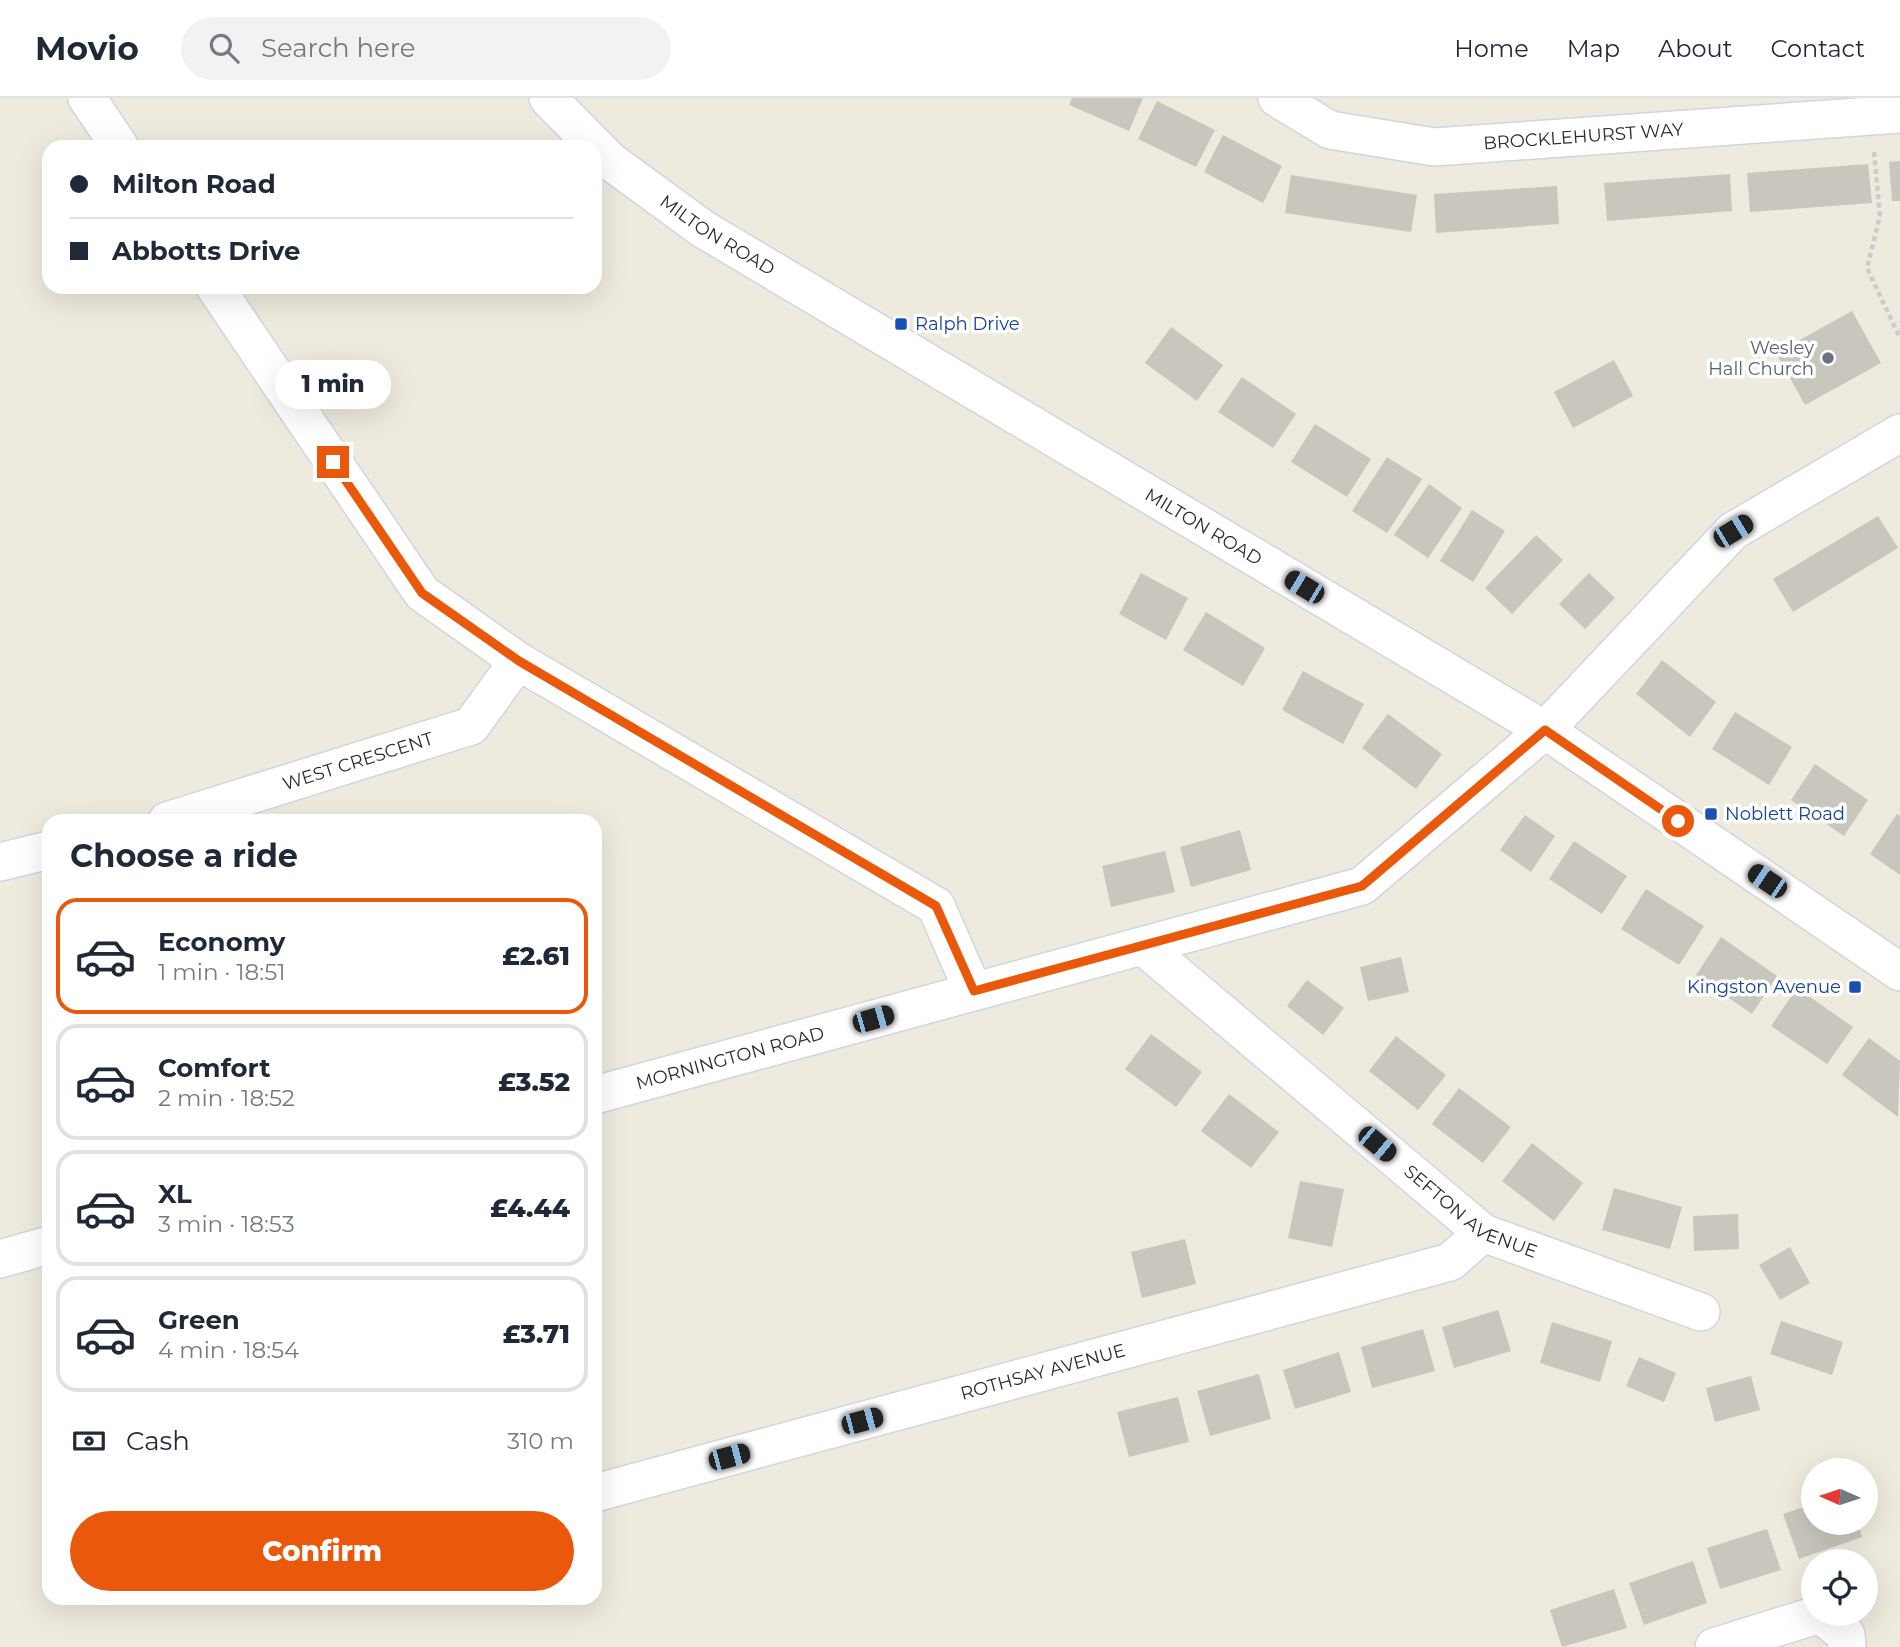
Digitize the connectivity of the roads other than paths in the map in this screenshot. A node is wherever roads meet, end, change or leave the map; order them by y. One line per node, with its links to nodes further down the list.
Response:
1 (87, 98): 5 (street)
2 (548, 98): 6 (street, MILTON ROAD)
3 (1277, 98): 4 (street, BROCKLEHURST WAY)
4 (1885, 115)
5 (115, 140)
6 (589, 140)
7 (602, 153): 11 (street, MILTON ROAD)
8 (220, 294): 10 (street)
9 (1900, 433): 11 (street)
10 (519, 661): 12 (street, WEST CRESCENT); 17 (street)
11 (1545, 730): 15 (street, MORNINGTON ROAD); 16 (street, MILTON ROAD)
12 (189, 814)
13 (42, 852): 14 (street)
14 (0, 862)
15 (1143, 947): 17 (street, MORNINGTON ROAD); 19 (street, SEFTON AVENUE)
16 (1900, 972)
17 (974, 991): 18 (street, MORNINGTON ROAD)
18 (602, 1093)
19 (1483, 1233): 22 (street, SEFTON AVENUE); 23 (street, ROTHSAY AVENUE)
20 (42, 1247): 21 (street)
21 (0, 1259)
22 (1701, 1312)
23 (602, 1491)
24 (1846, 1641): 25 (street)
25 (1714, 1647)

